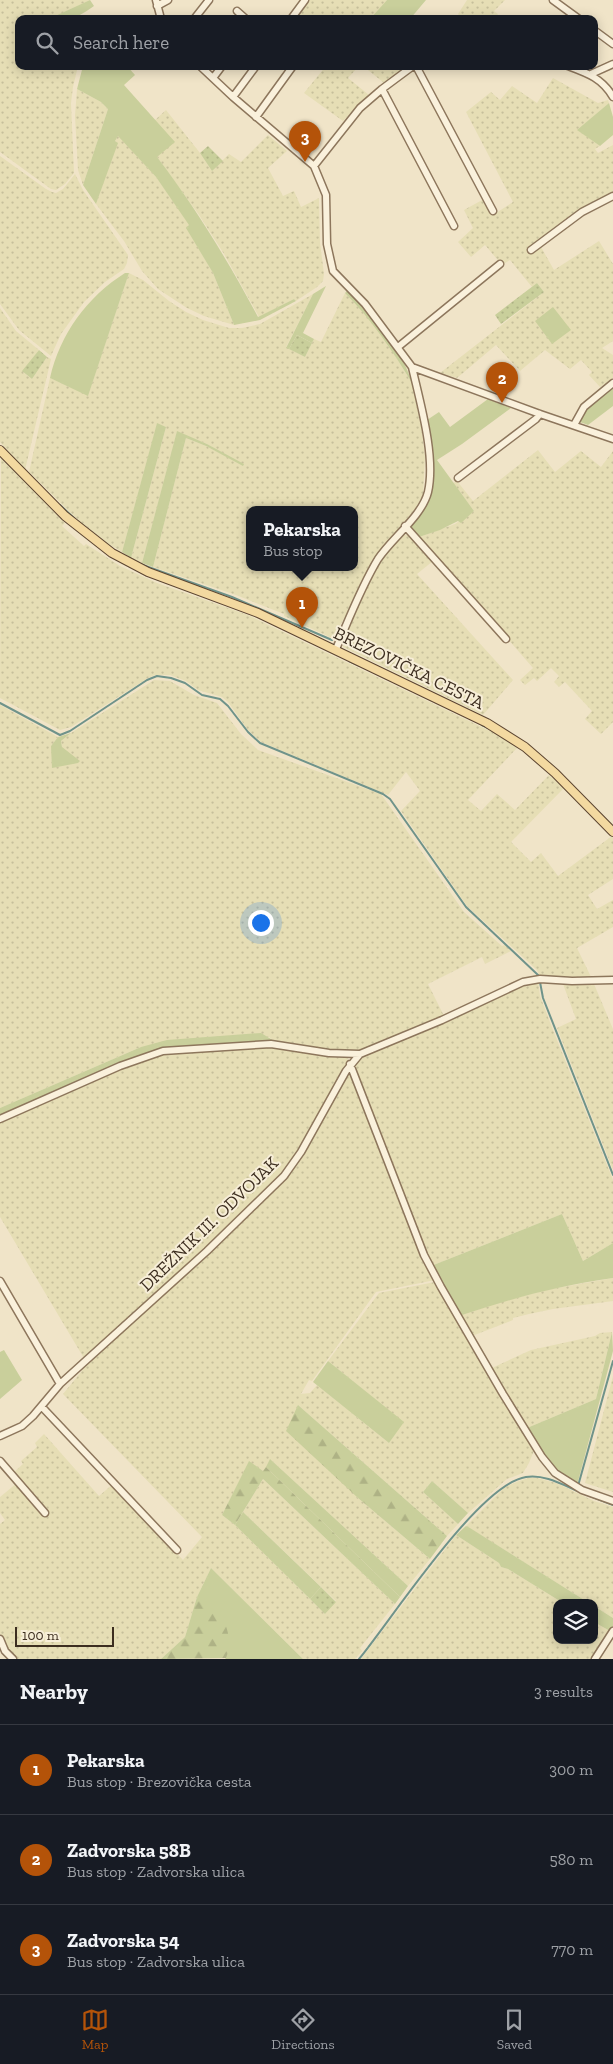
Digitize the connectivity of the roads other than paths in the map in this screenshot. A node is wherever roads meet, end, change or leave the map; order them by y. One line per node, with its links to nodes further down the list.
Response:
1 (168, 0): 5 (street)
2 (209, 0): 7 (street)
3 (305, 0): 9 (street)
4 (553, 0): 10 (street)
5 (157, 3)
6 (237, 11): 8 (street)
7 (197, 15)
8 (242, 15)
9 (294, 15)
10 (574, 15)
11 (598, 33): 12 (street)
12 (613, 44)
13 (613, 64): 21 (street)
14 (204, 70): 22 (street)
15 (219, 70): 22 (street)
16 (253, 70): 25 (street)
17 (290, 70): 26 (street)
18 (409, 70): 23 (street)
19 (417, 70): 29 (street)
20 (580, 70): 21 (street)
21 (591, 74): 24 (street)
22 (213, 78): 25 (street)
23 (382, 89): 27 (street); 30 (street)
24 (613, 97)
25 (233, 98): 26 (street)
26 (256, 116): 27 (street)
27 (314, 166): 33 (street)
28 (613, 196): 31 (street)
29 (493, 211)
30 (454, 226)
31 (531, 250)
32 (500, 264): 33 (street)
33 (398, 347): 34 (street)
34 (412, 367): 36 (street); 41 (street)
35 (613, 383): 37 (street)
36 (540, 414): 37 (street); 40 (street)
37 (574, 425): 38 (street)
38 (613, 438)
39 (0, 450): 43 (main road, BREZOVIČKA CESTA)
40 (458, 478)
41 (405, 526): 42 (street); 43 (street)
42 (506, 639)
43 (336, 649): 44 (main road, BREZOVIČKA CESTA)
44 (613, 832)
45 (613, 980): 46 (street)
46 (360, 1054): 47 (street, DREŽNIK III. ODVOJAK); 48 (street)
47 (350, 1064): 50 (street, DREŽNIK III. ODVOJAK); 54 (street)
48 (0, 1119)
49 (0, 1281): 50 (street)
50 (60, 1384): 51 (street, DREŽNIK III. ODVOJAK)
51 (42, 1406): 52 (street, DREŽNIK III. ODVOJAK); 56 (street)
52 (0, 1436)
53 (0, 1461): 55 (street)
54 (613, 1501)
55 (45, 1513)
56 (177, 1550)
57 (613, 1630): 60 (street)
58 (0, 1639): 59 (street)
59 (13, 1659)
60 (595, 1659)

